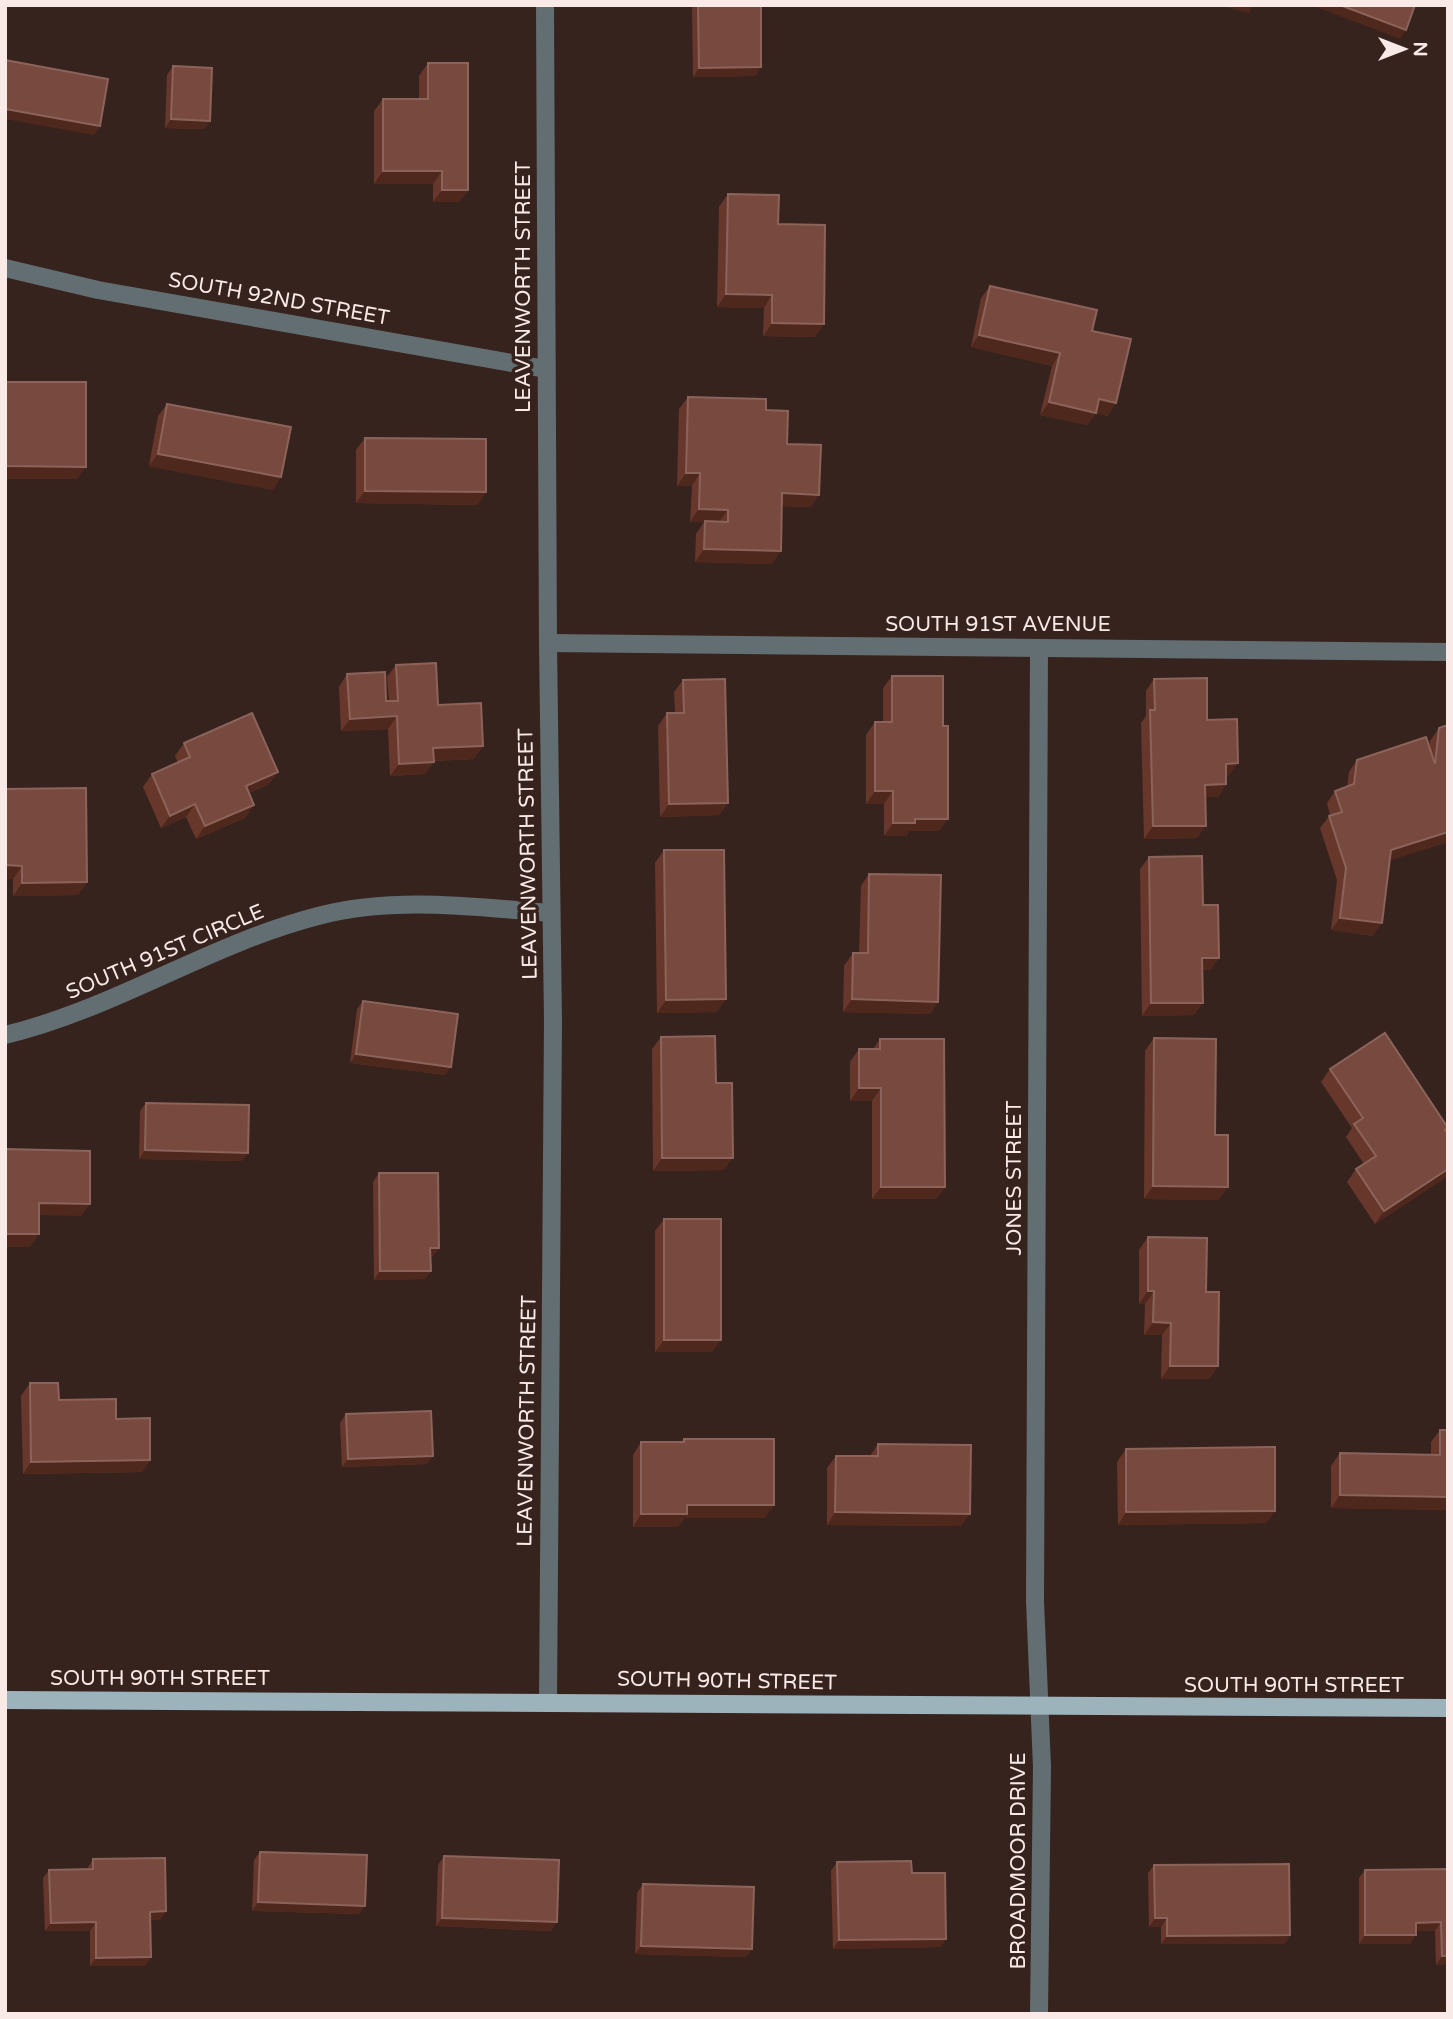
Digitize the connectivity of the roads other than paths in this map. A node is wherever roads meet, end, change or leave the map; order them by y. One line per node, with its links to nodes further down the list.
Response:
1 (545, 5): 3 (street, LEAVENWORTH STREET)
2 (5, 268): 3 (street, SOUTH 92ND STREET)
3 (546, 369): 4 (street, LEAVENWORTH STREET)
4 (548, 643): 5 (street, SOUTH 91ST AVENUE); 7 (street, LEAVENWORTH STREET)
5 (1039, 648): 6 (street, SOUTH 91ST AVENUE); 11 (street, JONES STREET)
6 (1448, 652)
7 (551, 913): 8 (street, SOUTH 91ST CIRCLE); 10 (street, LEAVENWORTH STREET)
8 (5, 1035)
9 (5, 1700): 10 (main road, SOUTH 90TH STREET)
10 (548, 1702): 11 (main road, SOUTH 90TH STREET)
11 (1040, 1707): 12 (main road, SOUTH 90TH STREET); 13 (street, BROADMOOR DRIVE)
12 (1448, 1708)
13 (1040, 2014)

